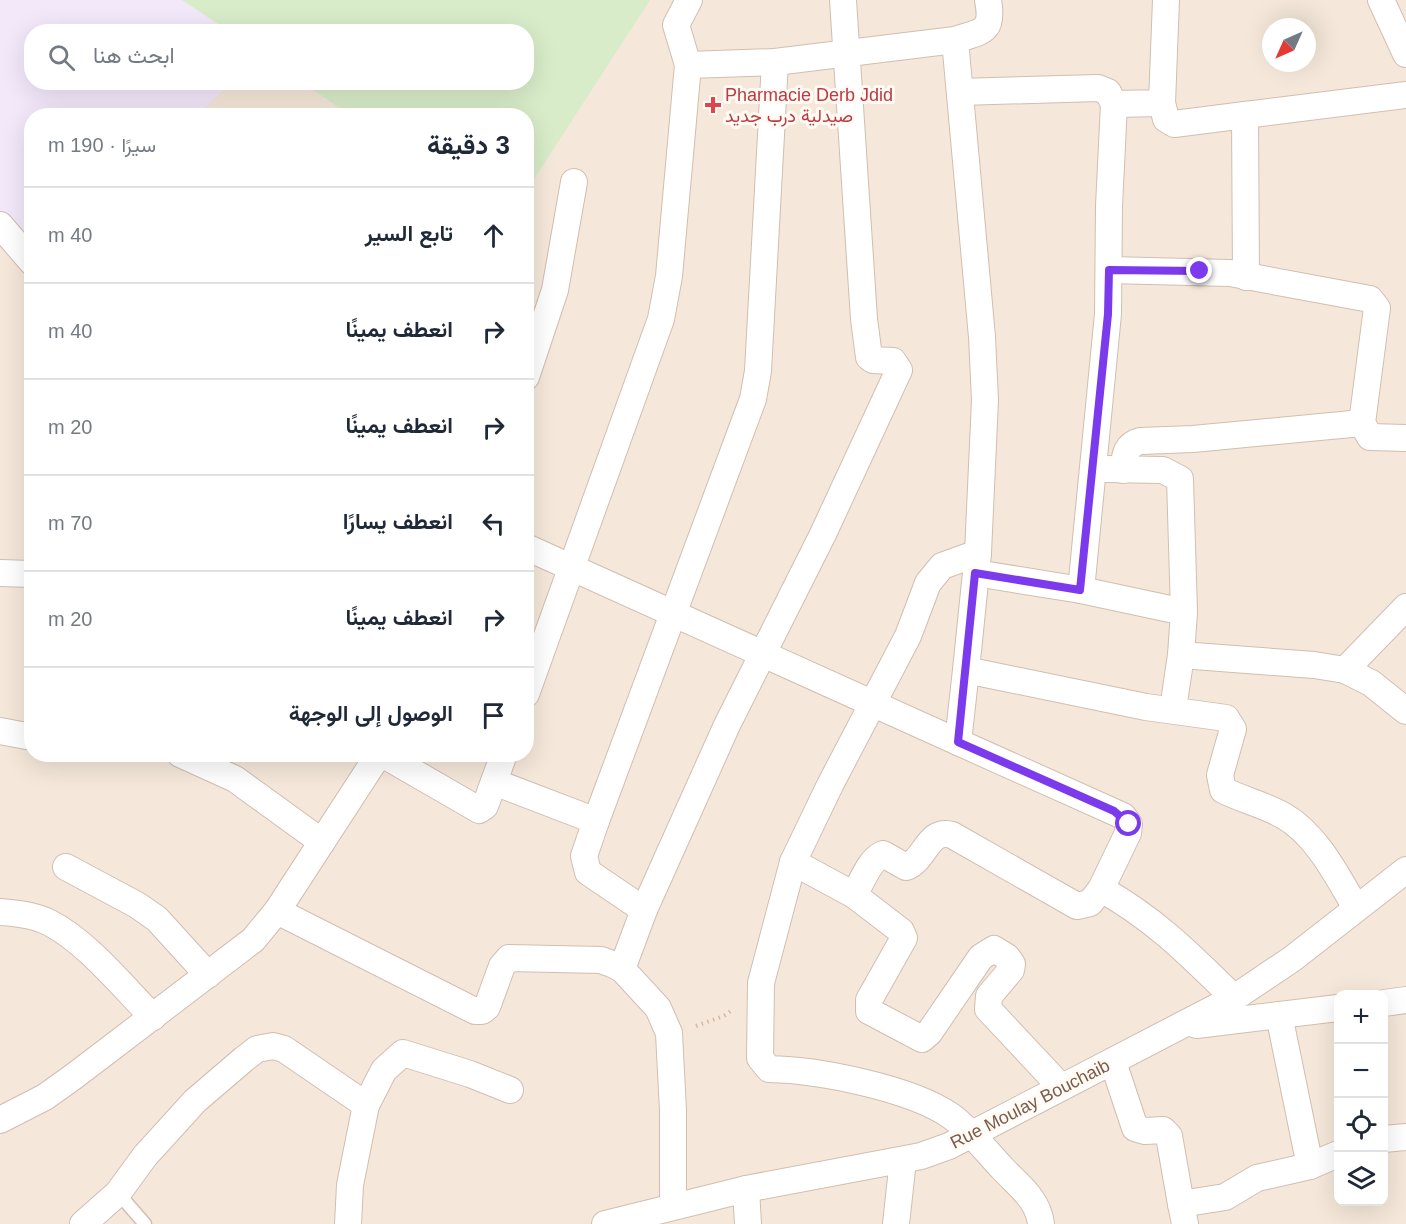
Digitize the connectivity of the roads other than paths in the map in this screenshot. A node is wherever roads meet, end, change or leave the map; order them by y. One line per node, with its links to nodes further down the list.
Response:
1 (689, 0): 10 (street)
2 (843, 0): 8 (street)
3 (988, 0): 6 (street)
4 (1166, 0): 13 (street)
5 (1381, 0): 7 (street)
6 (955, 40): 8 (street); 11 (street)
7 (1403, 41)
8 (847, 53): 9 (street); 35 (street)
9 (775, 62): 10 (street); 34 (street)
10 (688, 65): 28 (street)
11 (960, 92): 14 (street); 27 (street)
12 (1406, 95): 15 (street)
13 (1162, 103): 14 (street); 15 (street)
14 (1114, 104): 19 (street)
15 (1245, 115): 20 (street)
16 (574, 183): 21 (street)
17 (0, 225): 18 (street)
18 (24, 253)
19 (1109, 270): 20 (street); 24 (street)
20 (1246, 277): 22 (street)
21 (534, 354)
22 (1362, 423): 23 (street); 25 (street)
23 (1406, 438)
24 (1090, 468): 25 (street); 31 (street)
25 (1123, 470): 33 (street)
26 (534, 551): 28 (street)
27 (977, 563): 31 (street); 37 (street); 40 (street)
28 (573, 569): 34 (street); 39 (street)
29 (0, 573): 30 (street)
30 (24, 574)
31 (1080, 590): 33 (street)
32 (1406, 607): 38 (street)
33 (1184, 612): 36 (street)
34 (674, 614): 35 (street); 51 (street)
35 (762, 653): 40 (street); 59 (street)
36 (1181, 655): 38 (street); 41 (street)
37 (966, 670): 41 (street); 45 (street)
38 (1345, 670): 42 (street)
39 (534, 673)
40 (873, 705): 45 (street); 53 (street)
41 (1173, 709): 58 (street)
42 (1406, 711)
43 (0, 731): 44 (street)
44 (24, 735)
45 (958, 742): 56 (street)
46 (198, 762): 52 (street)
47 (376, 762): 52 (street)
48 (394, 762): 50 (street)
49 (501, 762): 50 (street)
50 (494, 782): 51 (street)
51 (596, 821): 59 (street)
52 (322, 842): 60 (street)
53 (793, 862): 57 (street); 76 (street)
54 (66, 867): 63 (street)
55 (1406, 870): 58 (street, Rue Moulay Bouchaib)
56 (1101, 889): 57 (street); 64 (street)
57 (854, 895): 72 (street)
58 (1356, 908): 64 (street, Rue Moulay Bouchaib)
59 (644, 910): 62 (street)
60 (277, 911): 62 (street); 63 (street)
61 (0, 912): 69 (street)
62 (622, 969): 84 (street)
63 (208, 975): 69 (street)
64 (1234, 998): 70 (street, Rue Moulay Bouchaib)
65 (1406, 1000): 66 (street)
66 (1388, 1002)
67 (1334, 1008): 68 (street)
68 (1279, 1015): 70 (street); 81 (street)
69 (153, 1017): 75 (street)
70 (1181, 1027): 71 (street, Rue Moulay Bouchaib)
71 (1113, 1062): 72 (street, Rue Moulay Bouchaib); 85 (street)
72 (1061, 1087): 76 (street, Rue Moulay Bouchaib)
73 (510, 1090): 74 (street)
74 (366, 1105): 83 (street); 89 (street)
75 (0, 1120)
76 (970, 1135): 80 (street, Rue Moulay Bouchaib); 93 (street)
77 (1406, 1137): 78 (street)
78 (1388, 1139)
79 (1334, 1156): 81 (street)
80 (903, 1160): 82 (street, Rue Moulay Bouchaib); 92 (street)
81 (1310, 1166): 85 (street)
82 (746, 1190): 84 (street, Rue Moulay Bouchaib); 91 (street)
83 (118, 1193): 87 (street); 88 (lane)
84 (673, 1206): 86 (street, Rue Moulay Bouchaib)
85 (1183, 1214)
86 (632, 1221): 90 (street, Rue Moulay Bouchaib)
87 (83, 1224)
88 (145, 1224)
89 (348, 1224)
90 (605, 1224)
91 (748, 1224)
92 (896, 1224)
93 (1041, 1224)

